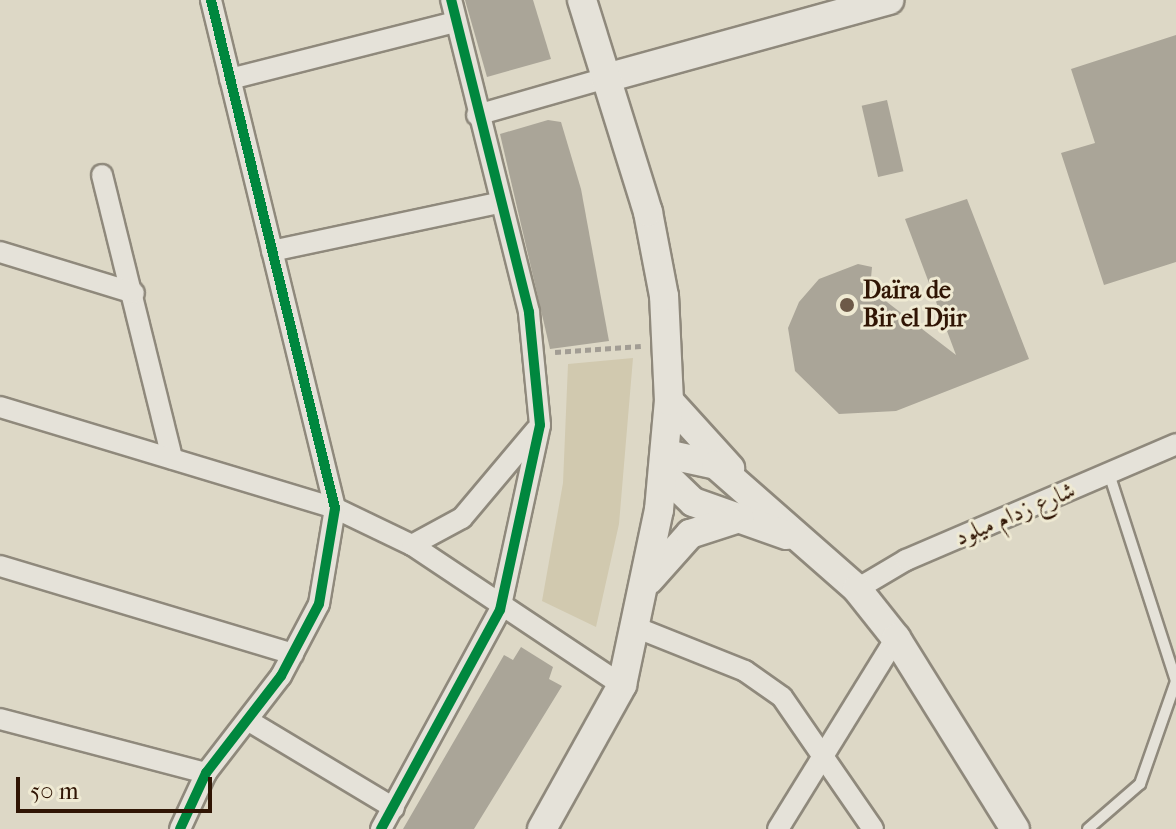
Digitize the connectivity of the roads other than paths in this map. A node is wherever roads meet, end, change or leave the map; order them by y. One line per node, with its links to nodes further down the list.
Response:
1 (211, 0): 7 (street)
2 (451, 0): 5 (street)
3 (582, 0): 6 (main road)
4 (889, 0): 6 (main road)
5 (456, 22): 7 (street); 8 (street)
6 (606, 78): 8 (street); 14 (main road)
7 (230, 79): 11 (street)
8 (477, 115): 10 (street)
9 (102, 175): 13 (street)
10 (497, 203): 11 (street); 16 (street)
11 (272, 251): 22 (street)
12 (0, 252): 13 (street)
13 (134, 293): 18 (street)
14 (669, 401): 19 (main road); 21 (main road)
15 (0, 407): 18 (street)
16 (540, 425): 23 (street); 27 (street)
17 (1176, 444): 20 (street, شارع زدام ميلود)
18 (172, 458): 22 (street)
19 (665, 464): 21 (main road); 21 (main road); 25 (main road)
20 (1109, 474): 26 (street, شارع زدام ميلود); 43 (lane)
21 (744, 506): 25 (main road); 26 (main road)
22 (335, 508): 23 (street); 30 (street)
23 (412, 545): 27 (street)
24 (0, 566): 30 (street)
25 (644, 587): 28 (main road)
26 (857, 589): 29 (main road)
27 (500, 610): 31 (street); 36 (street)
28 (635, 627): 31 (main road); 34 (street)
29 (896, 638): 34 (street); 42 (main road)
30 (293, 654): 33 (street)
31 (622, 685): 39 (main road)
32 (0, 719): 35 (street)
33 (249, 721): 35 (street); 36 (street)
34 (822, 752): 40 (street); 41 (street)
35 (206, 773): 37 (street)
36 (394, 808): 38 (street)
37 (180, 829)
38 (381, 829)
39 (542, 829)
40 (778, 829)
41 (873, 829)
42 (1015, 829)
43 (1088, 829)

